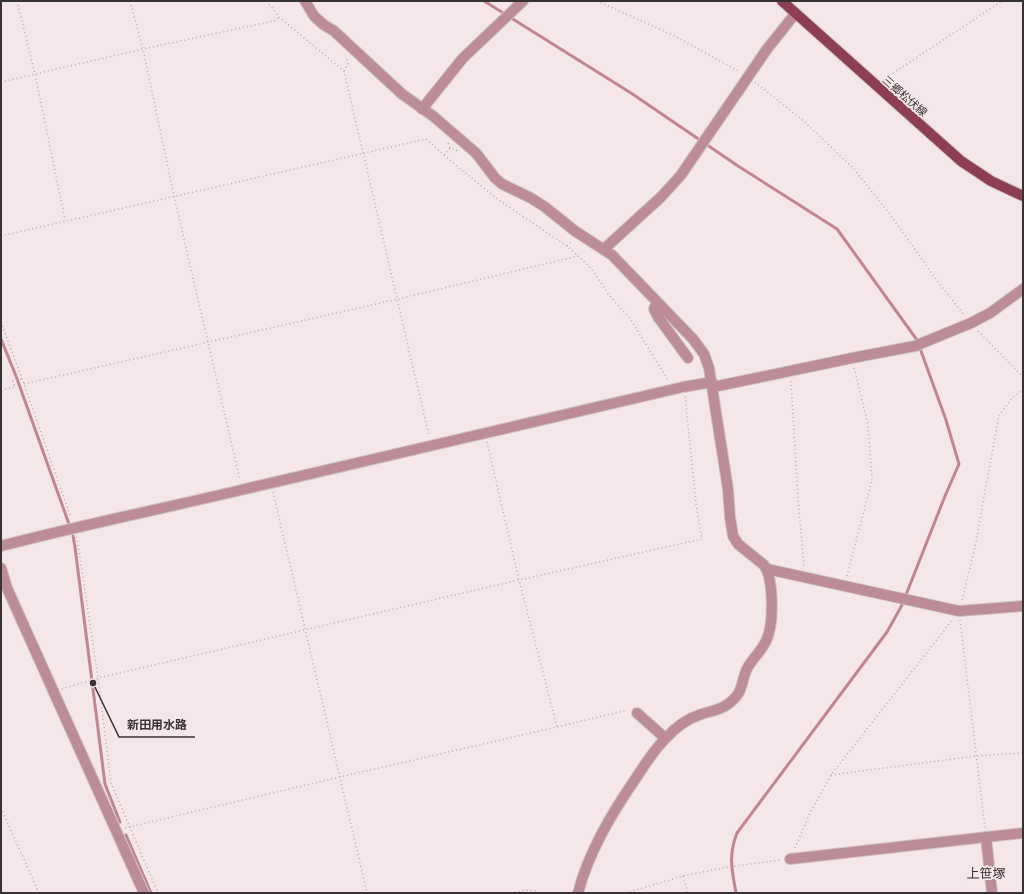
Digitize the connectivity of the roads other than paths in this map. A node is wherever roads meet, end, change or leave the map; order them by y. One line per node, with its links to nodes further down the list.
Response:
1 (305, 1): 5 (street)
2 (523, 1): 5 (street)
3 (782, 1): 4 (main road, 三郷松伏線)
4 (795, 14): 6 (main road, 三郷松伏線); 7 (street)
5 (422, 109): 7 (street)
6 (1023, 196)
7 (604, 249): 9 (street)
8 (1023, 289): 11 (street)
9 (657, 302): 10 (street); 11 (street)
10 (688, 358)
11 (713, 385): 12 (street); 14 (street)
12 (1, 546)
13 (1, 568): 21 (street)
14 (767, 568): 15 (street); 17 (street)
15 (1023, 606)
16 (640, 716): 17 (street)
17 (665, 738): 22 (street)
18 (1023, 833): 19 (street)
19 (986, 837): 20 (street); 23 (street)
20 (790, 859)
21 (144, 893)
22 (578, 893)
23 (992, 893)

